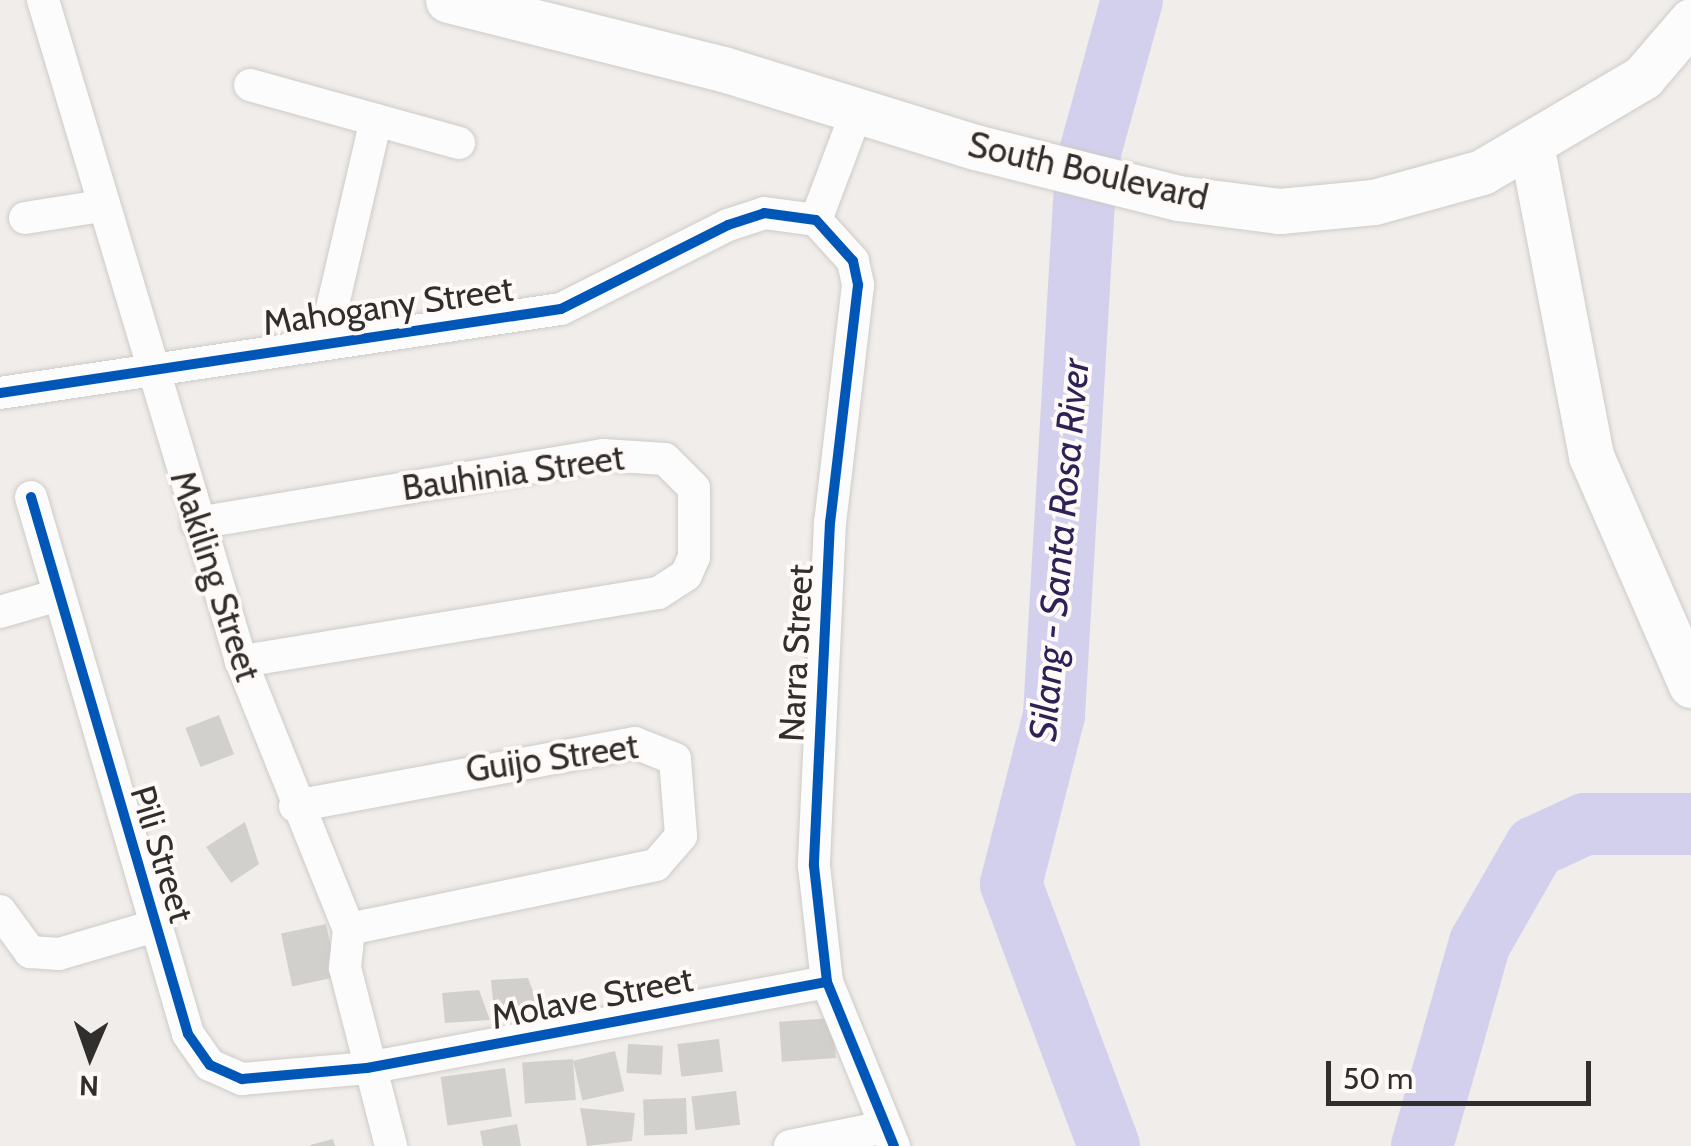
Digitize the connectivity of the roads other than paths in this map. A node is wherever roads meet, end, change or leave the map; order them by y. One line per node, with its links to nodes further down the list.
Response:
1 (43, 0): 9 (street, Makiling Street)
2 (448, 0): 5 (main road, South Boulevard)
3 (1691, 21): 8 (main road, South Boulevard)
4 (250, 86): 6 (street)
5 (858, 108): 8 (main road, South Boulevard); 11 (street)
6 (376, 120): 7 (street); 12 (street)
7 (459, 142)
8 (1532, 149): 20 (main road)
9 (101, 206): 10 (street); 13 (street, Makiling Street)
10 (24, 218)
11 (816, 220): 12 (street, Mahogany Street); 25 (street, Narra Street)
12 (324, 343): 13 (street, Mahogany Street)
13 (149, 366): 14 (street, Mahogany Street); 16 (street, Makiling Street)
14 (0, 393)
15 (31, 497): 17 (street, Pili Street)
16 (197, 523): 19 (street, Makiling Street); 19 (street, Bauhinia Street)
17 (56, 596): 18 (street); 23 (street, Pili Street)
18 (0, 612)
19 (242, 661): 21 (street, Makiling Street)
20 (1691, 684)
21 (295, 806): 24 (street, Makiling Street); 24 (street, Guijo Street)
22 (0, 911): 23 (street)
23 (156, 926): 26 (street, Pili Street)
24 (350, 928): 26 (street, Makiling Street)
25 (826, 982): 26 (street, Molave Street); 27 (street, Narra Street)
26 (368, 1068): 28 (street, Makiling Street)
27 (890, 1137): 29 (street)
28 (391, 1146)
29 (790, 1146)

